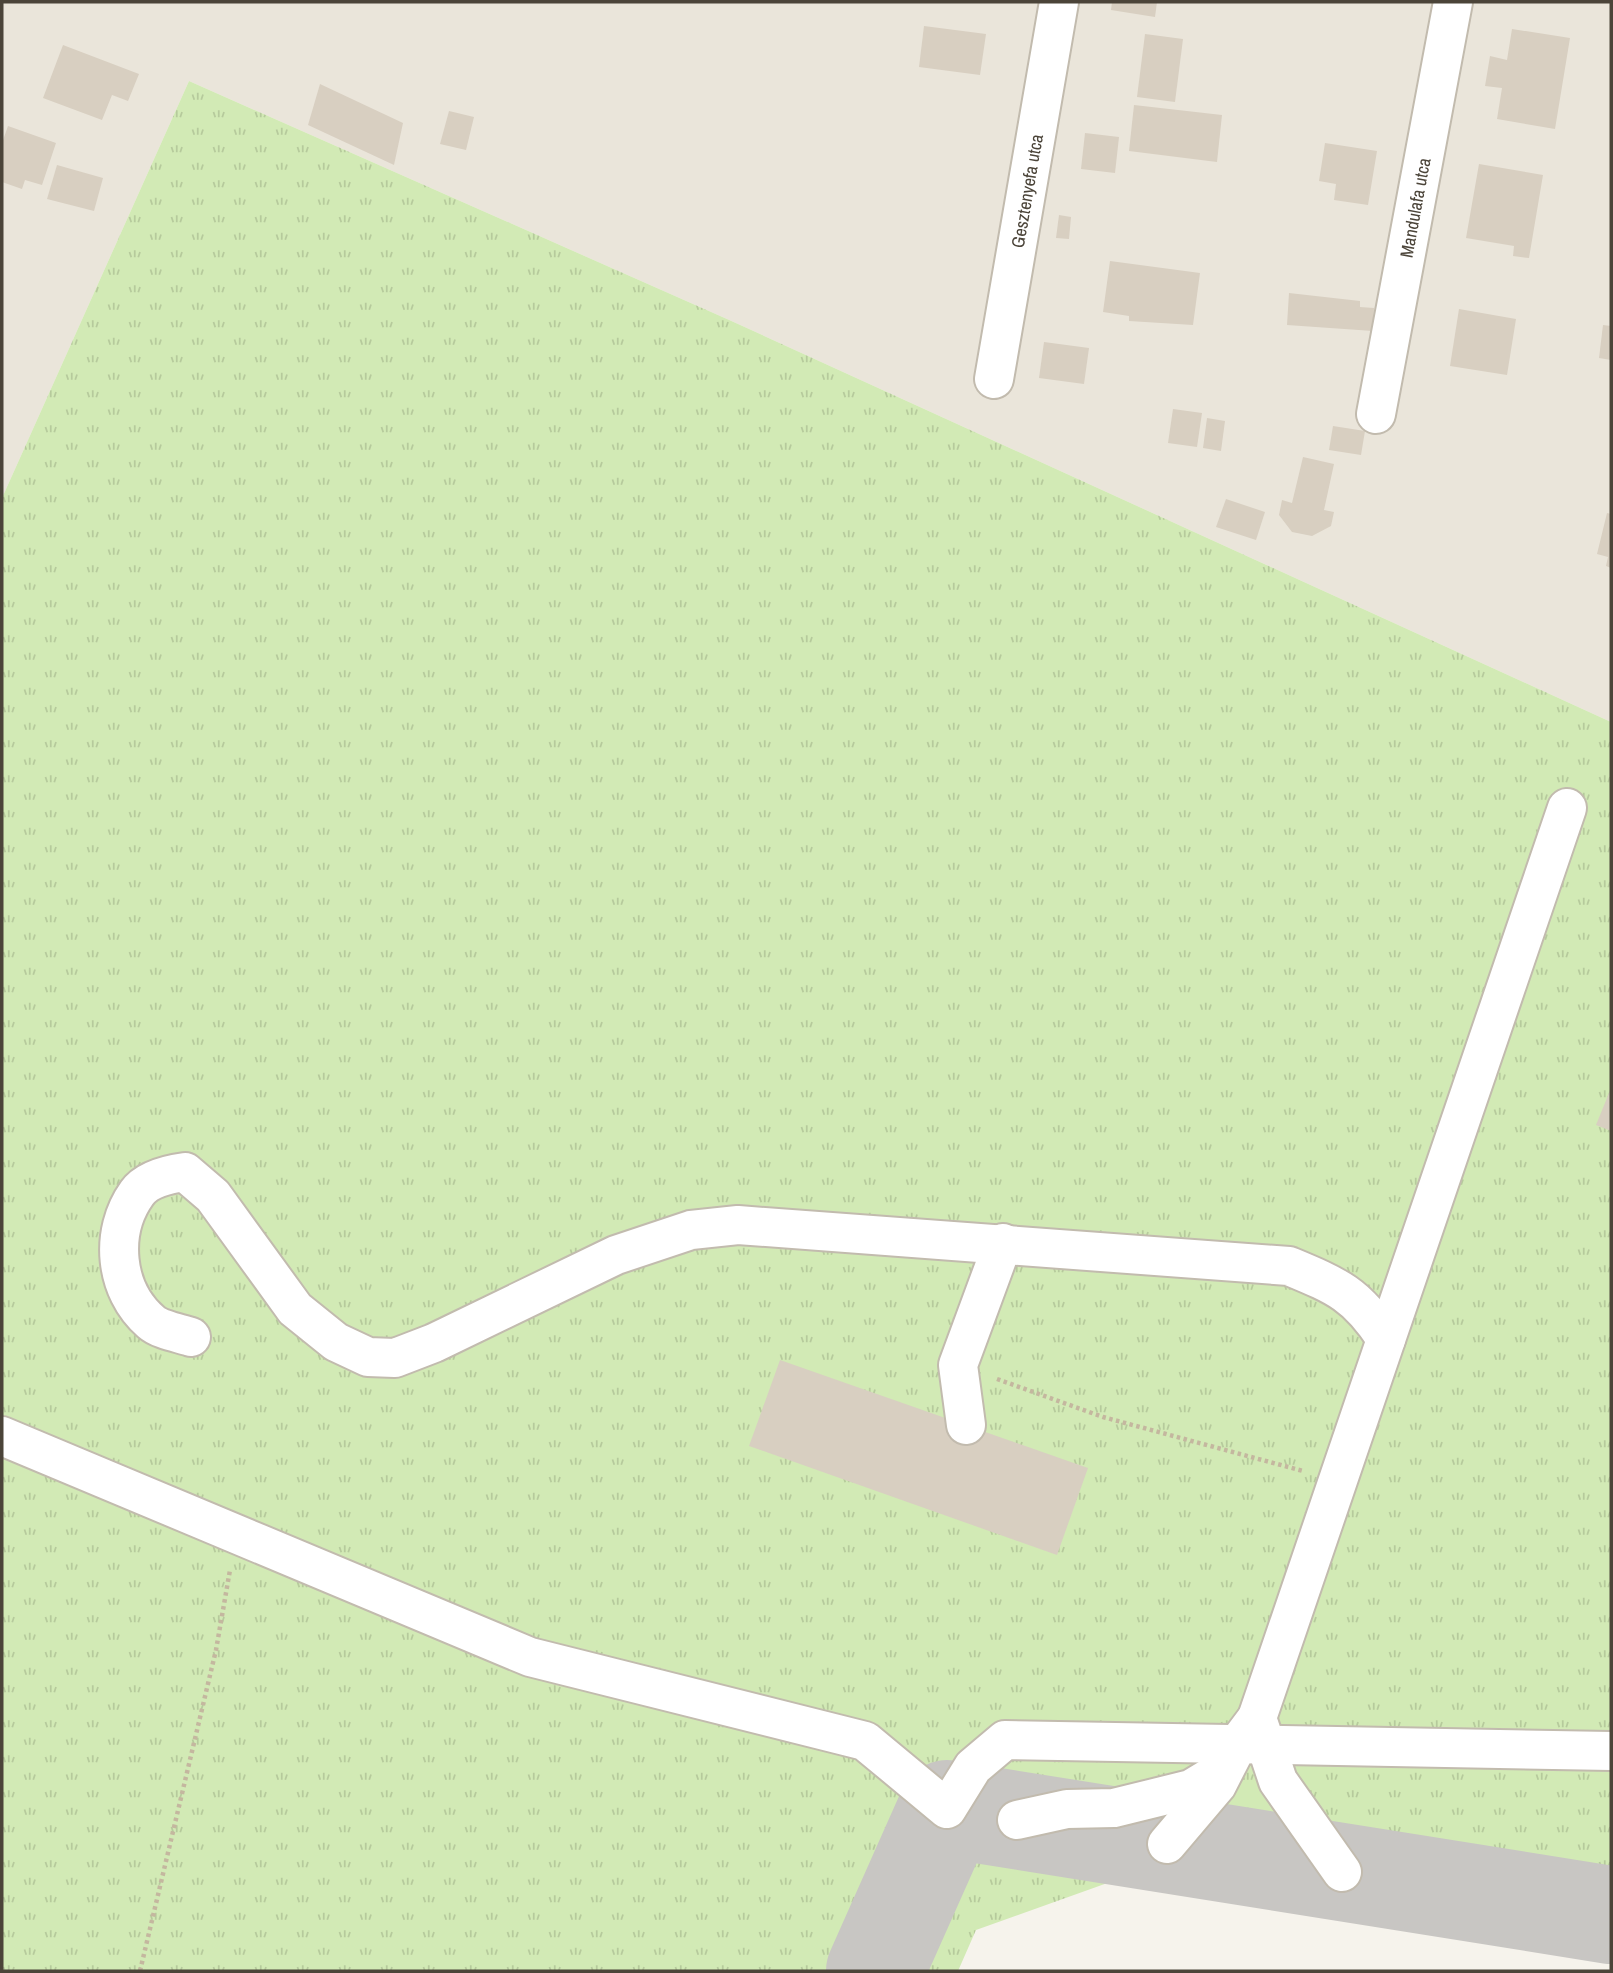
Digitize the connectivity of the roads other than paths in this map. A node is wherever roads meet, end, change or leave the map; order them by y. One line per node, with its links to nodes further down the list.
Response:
1 (1059, 2): 3 (street, Gesztenyefa utca)
2 (1453, 2): 4 (street, Mandulafa utca)
3 (994, 379)
4 (1376, 414)
5 (1567, 808): 8 (street)
6 (1003, 1243): 7 (street); 8 (street); 9 (street)
7 (191, 1337)
8 (1386, 1339): 11 (street)
9 (967, 1425)
10 (2, 1436): 11 (street)
11 (1247, 1743): 12 (street); 13 (street); 14 (street); 15 (street)
12 (1611, 1751)
13 (1017, 1820)
14 (1167, 1844)
15 (1342, 1872)

